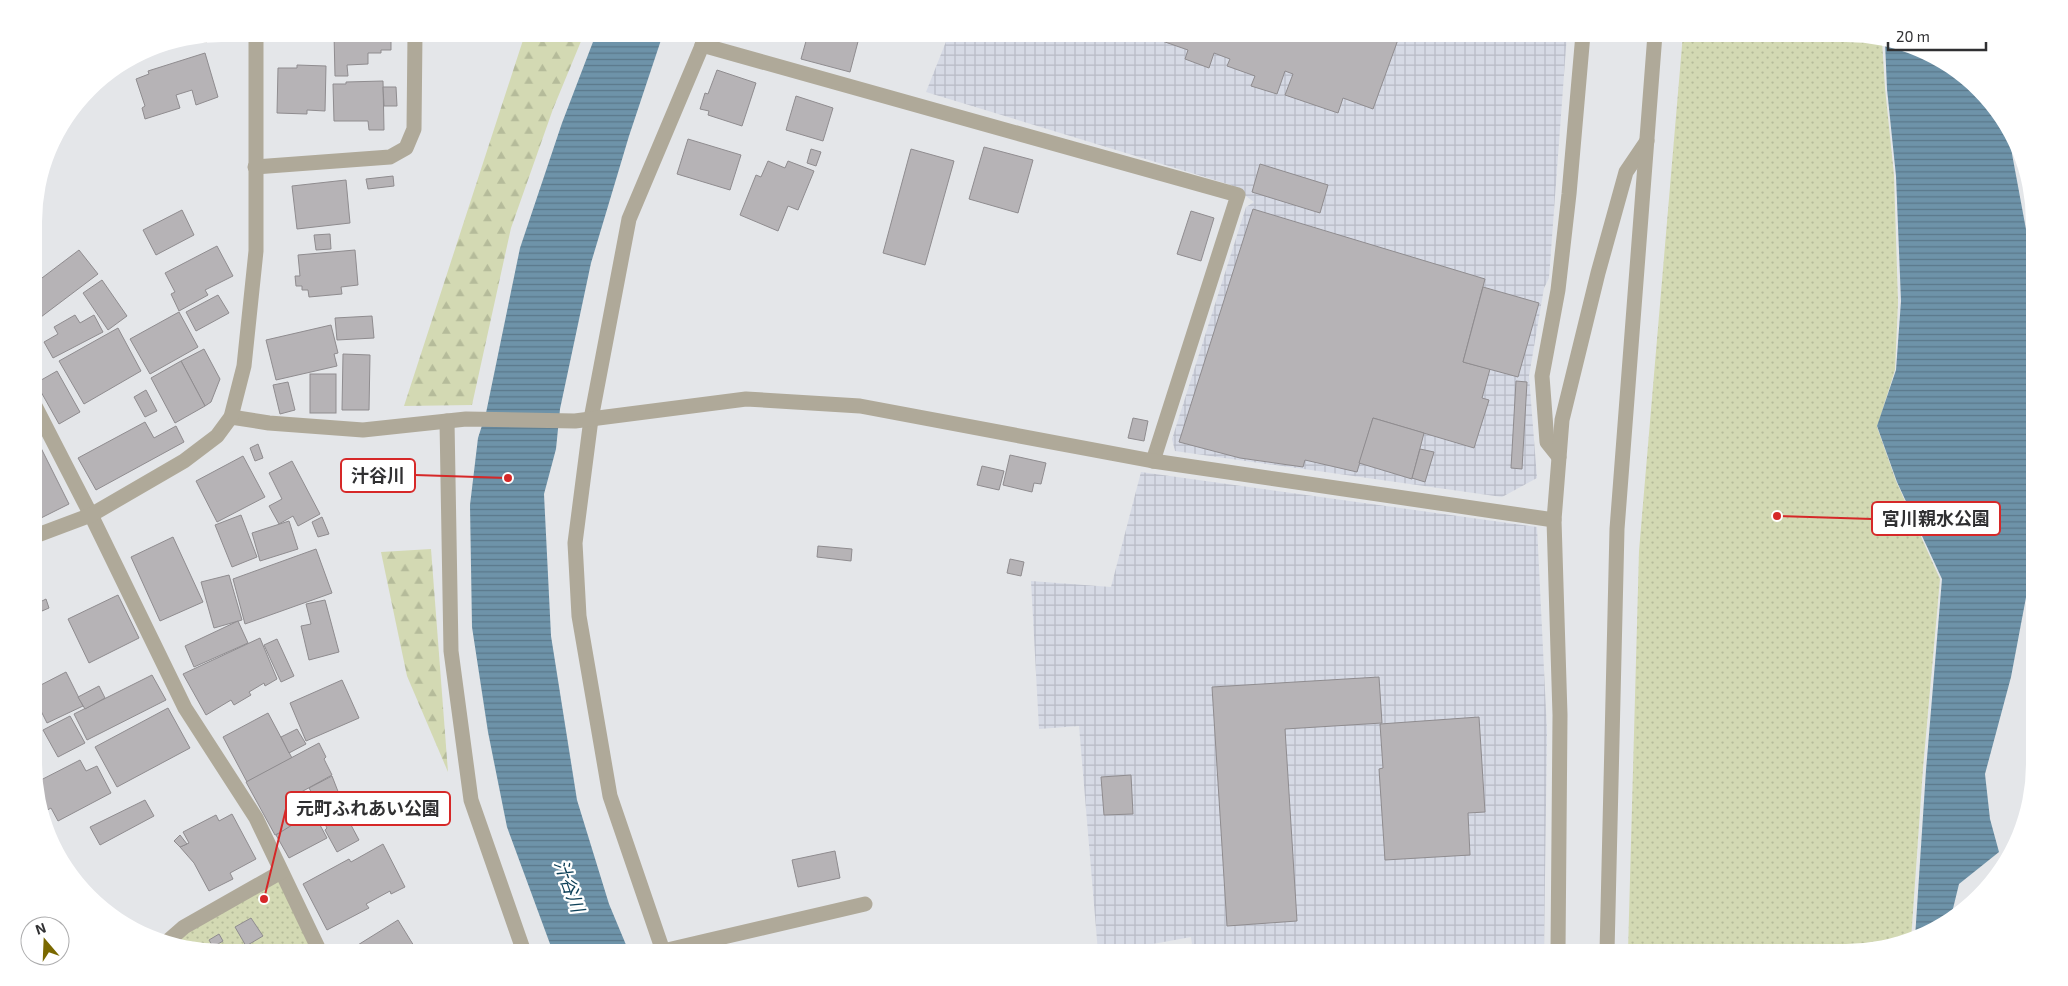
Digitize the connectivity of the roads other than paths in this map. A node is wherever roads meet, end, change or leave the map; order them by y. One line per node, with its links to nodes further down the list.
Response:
1 (256, 42): 8 (street)
2 (415, 42): 8 (street)
3 (703, 42): 10 (street)
4 (714, 42): 14 (street)
5 (1582, 42): 13 (street)
6 (1654, 42): 7 (street)
7 (1648, 140): 13 (street); 26 (street)
8 (255, 167): 9 (street)
9 (231, 417): 12 (street); 15 (street)
10 (591, 419): 12 (street); 14 (street); 23 (street)
11 (42, 420): 15 (street)
12 (447, 421): 22 (street)
13 (1559, 457): 16 (street)
14 (1153, 461): 16 (street)
15 (91, 515): 17 (street); 18 (street)
16 (1554, 520): 25 (street)
17 (42, 533)
18 (281, 872): 20 (street); 21 (street)
19 (865, 904): 24 (street)
20 (173, 936)
21 (316, 944)
22 (521, 944)
23 (662, 944)
24 (694, 944)
25 (1558, 944)
26 (1607, 944)

